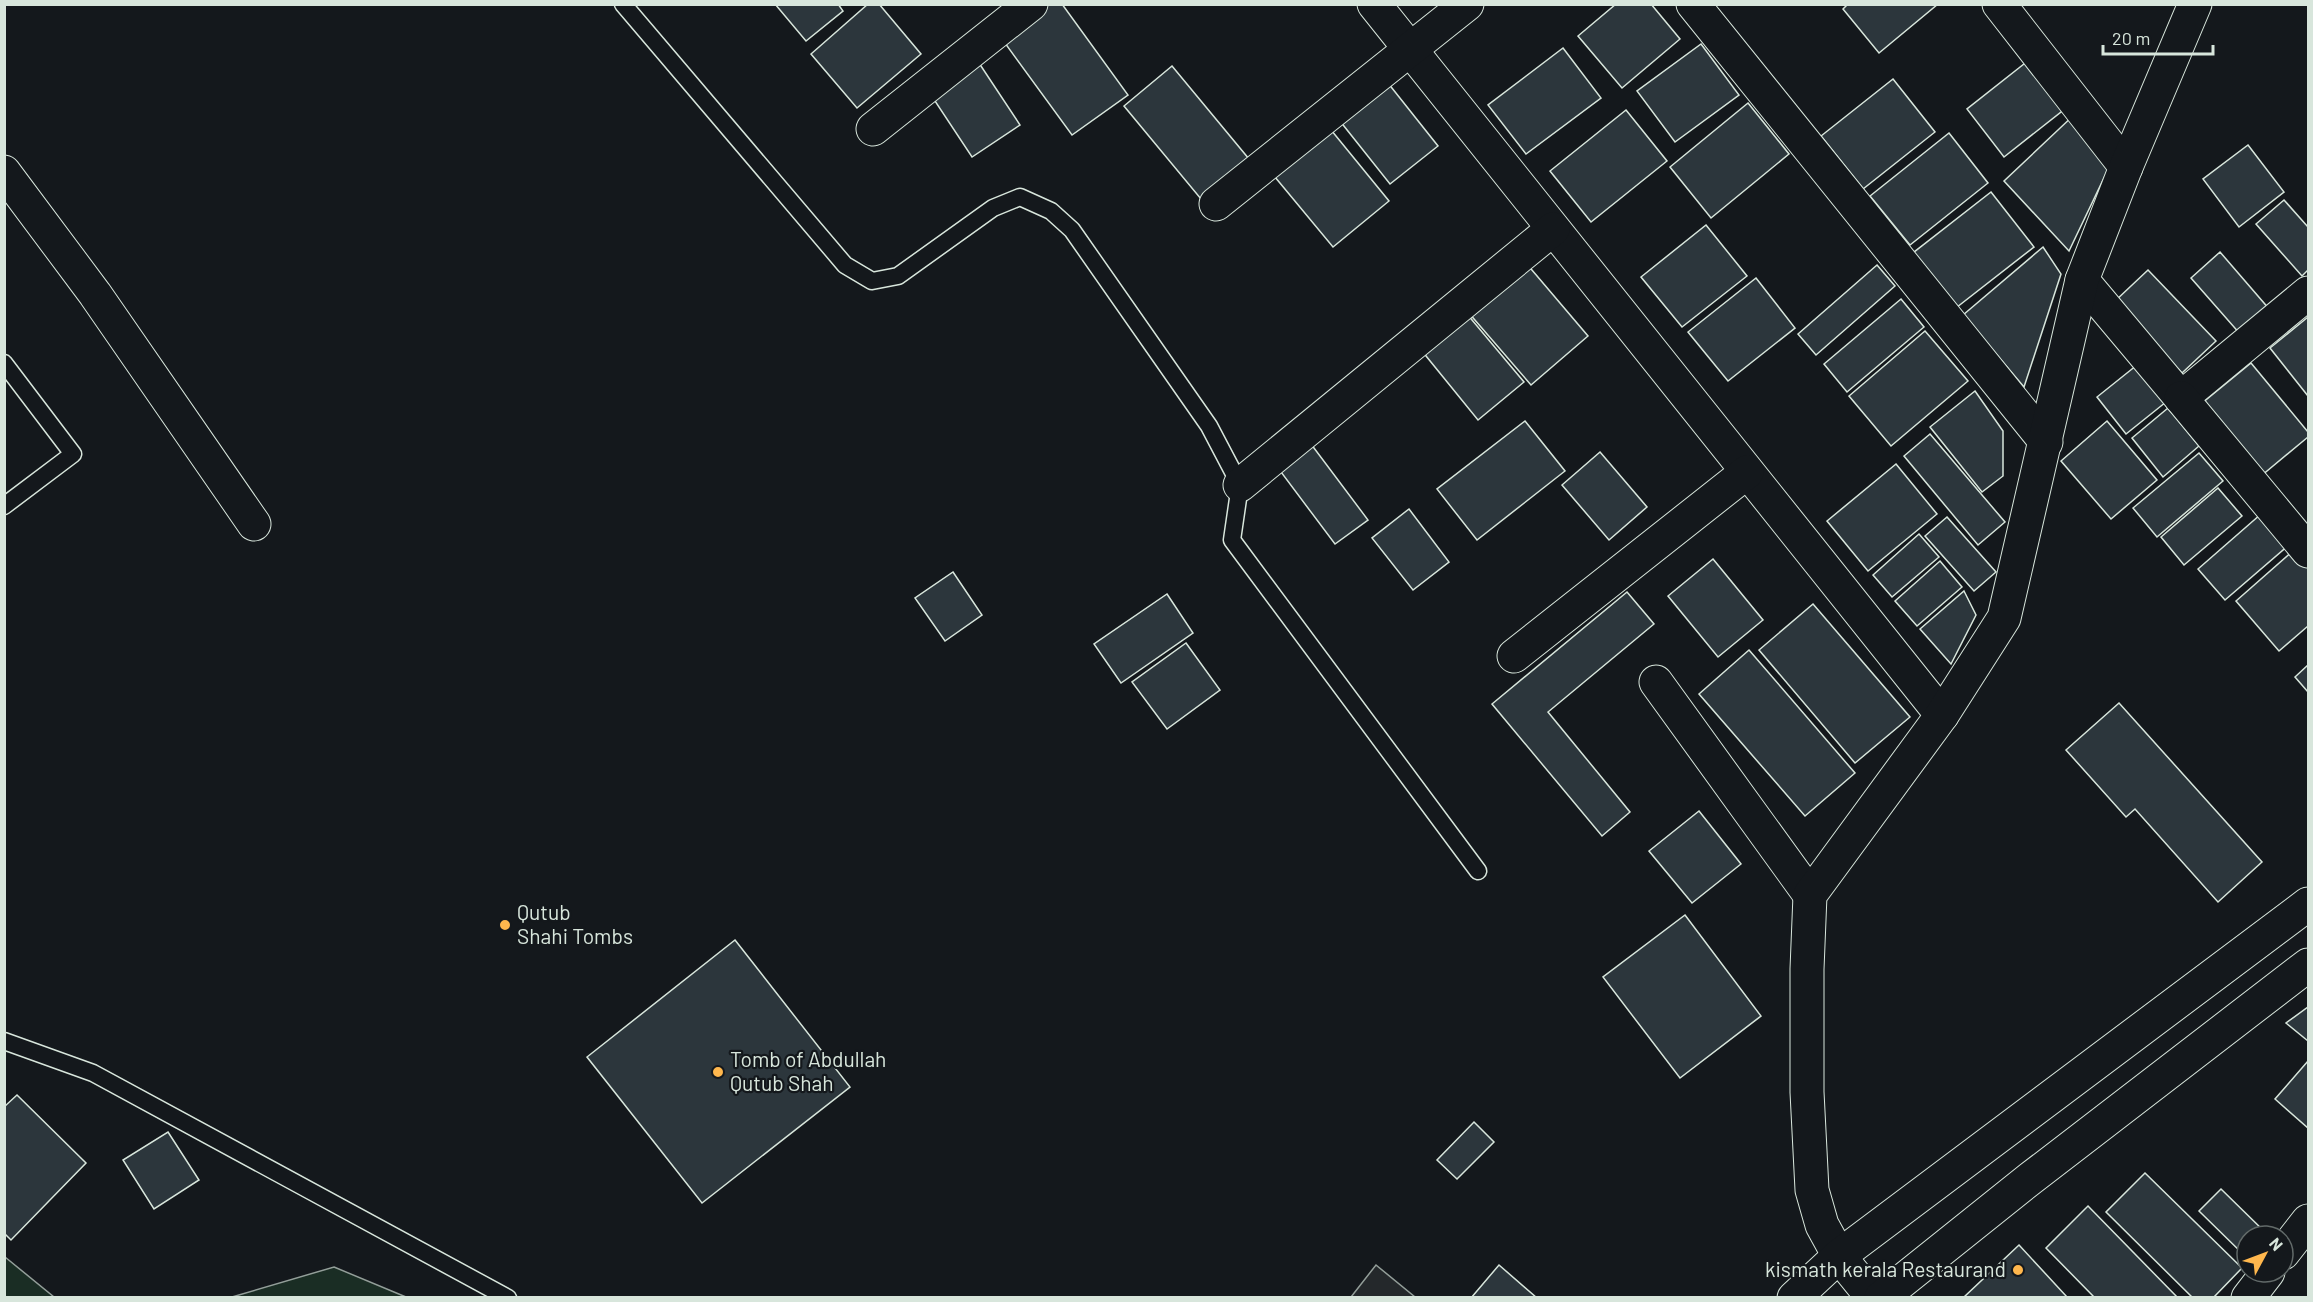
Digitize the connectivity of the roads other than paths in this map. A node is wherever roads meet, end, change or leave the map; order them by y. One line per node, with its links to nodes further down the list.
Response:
1 (622, 4): 20 (lane)
2 (1031, 4): 9 (street)
3 (1374, 4): 8 (street)
4 (1467, 4): 8 (street)
5 (1693, 4): 18 (street)
6 (2000, 4): 10 (street)
7 (2195, 4): 10 (street)
8 (1410, 50): 12 (street); 13 (street)
9 (873, 129)
10 (2126, 167): 14 (street)
11 (4, 172): 22 (street)
12 (1216, 204)
13 (1553, 229): 19 (street); 20 (street)
14 (2082, 280): 17 (street); 18 (street)
15 (2308, 293): 17 (street)
16 (4, 363): 21 (lane)
17 (2181, 398): 23 (street)
18 (2046, 442): 26 (street)
19 (1747, 471): 24 (street); 26 (street)
20 (1240, 485): 27 (lane)
21 (4, 506)
22 (254, 524)
23 (2308, 551)
24 (1514, 656)
25 (1656, 682): 28 (street)
26 (1942, 715): 28 (street)
27 (1478, 872)
28 (1810, 896): 34 (street)
29 (2308, 904): 34 (street)
30 (2308, 965): 39 (street)
31 (4, 1041): 36 (lane)
32 (2308, 1221): 33 (street)
33 (2295, 1238)
34 (1839, 1256): 37 (street); 38 (street)
35 (2259, 1284): 40 (street)
36 (508, 1298)
37 (1794, 1298)
38 (1873, 1298)
39 (1881, 1298)
40 (2248, 1298)

